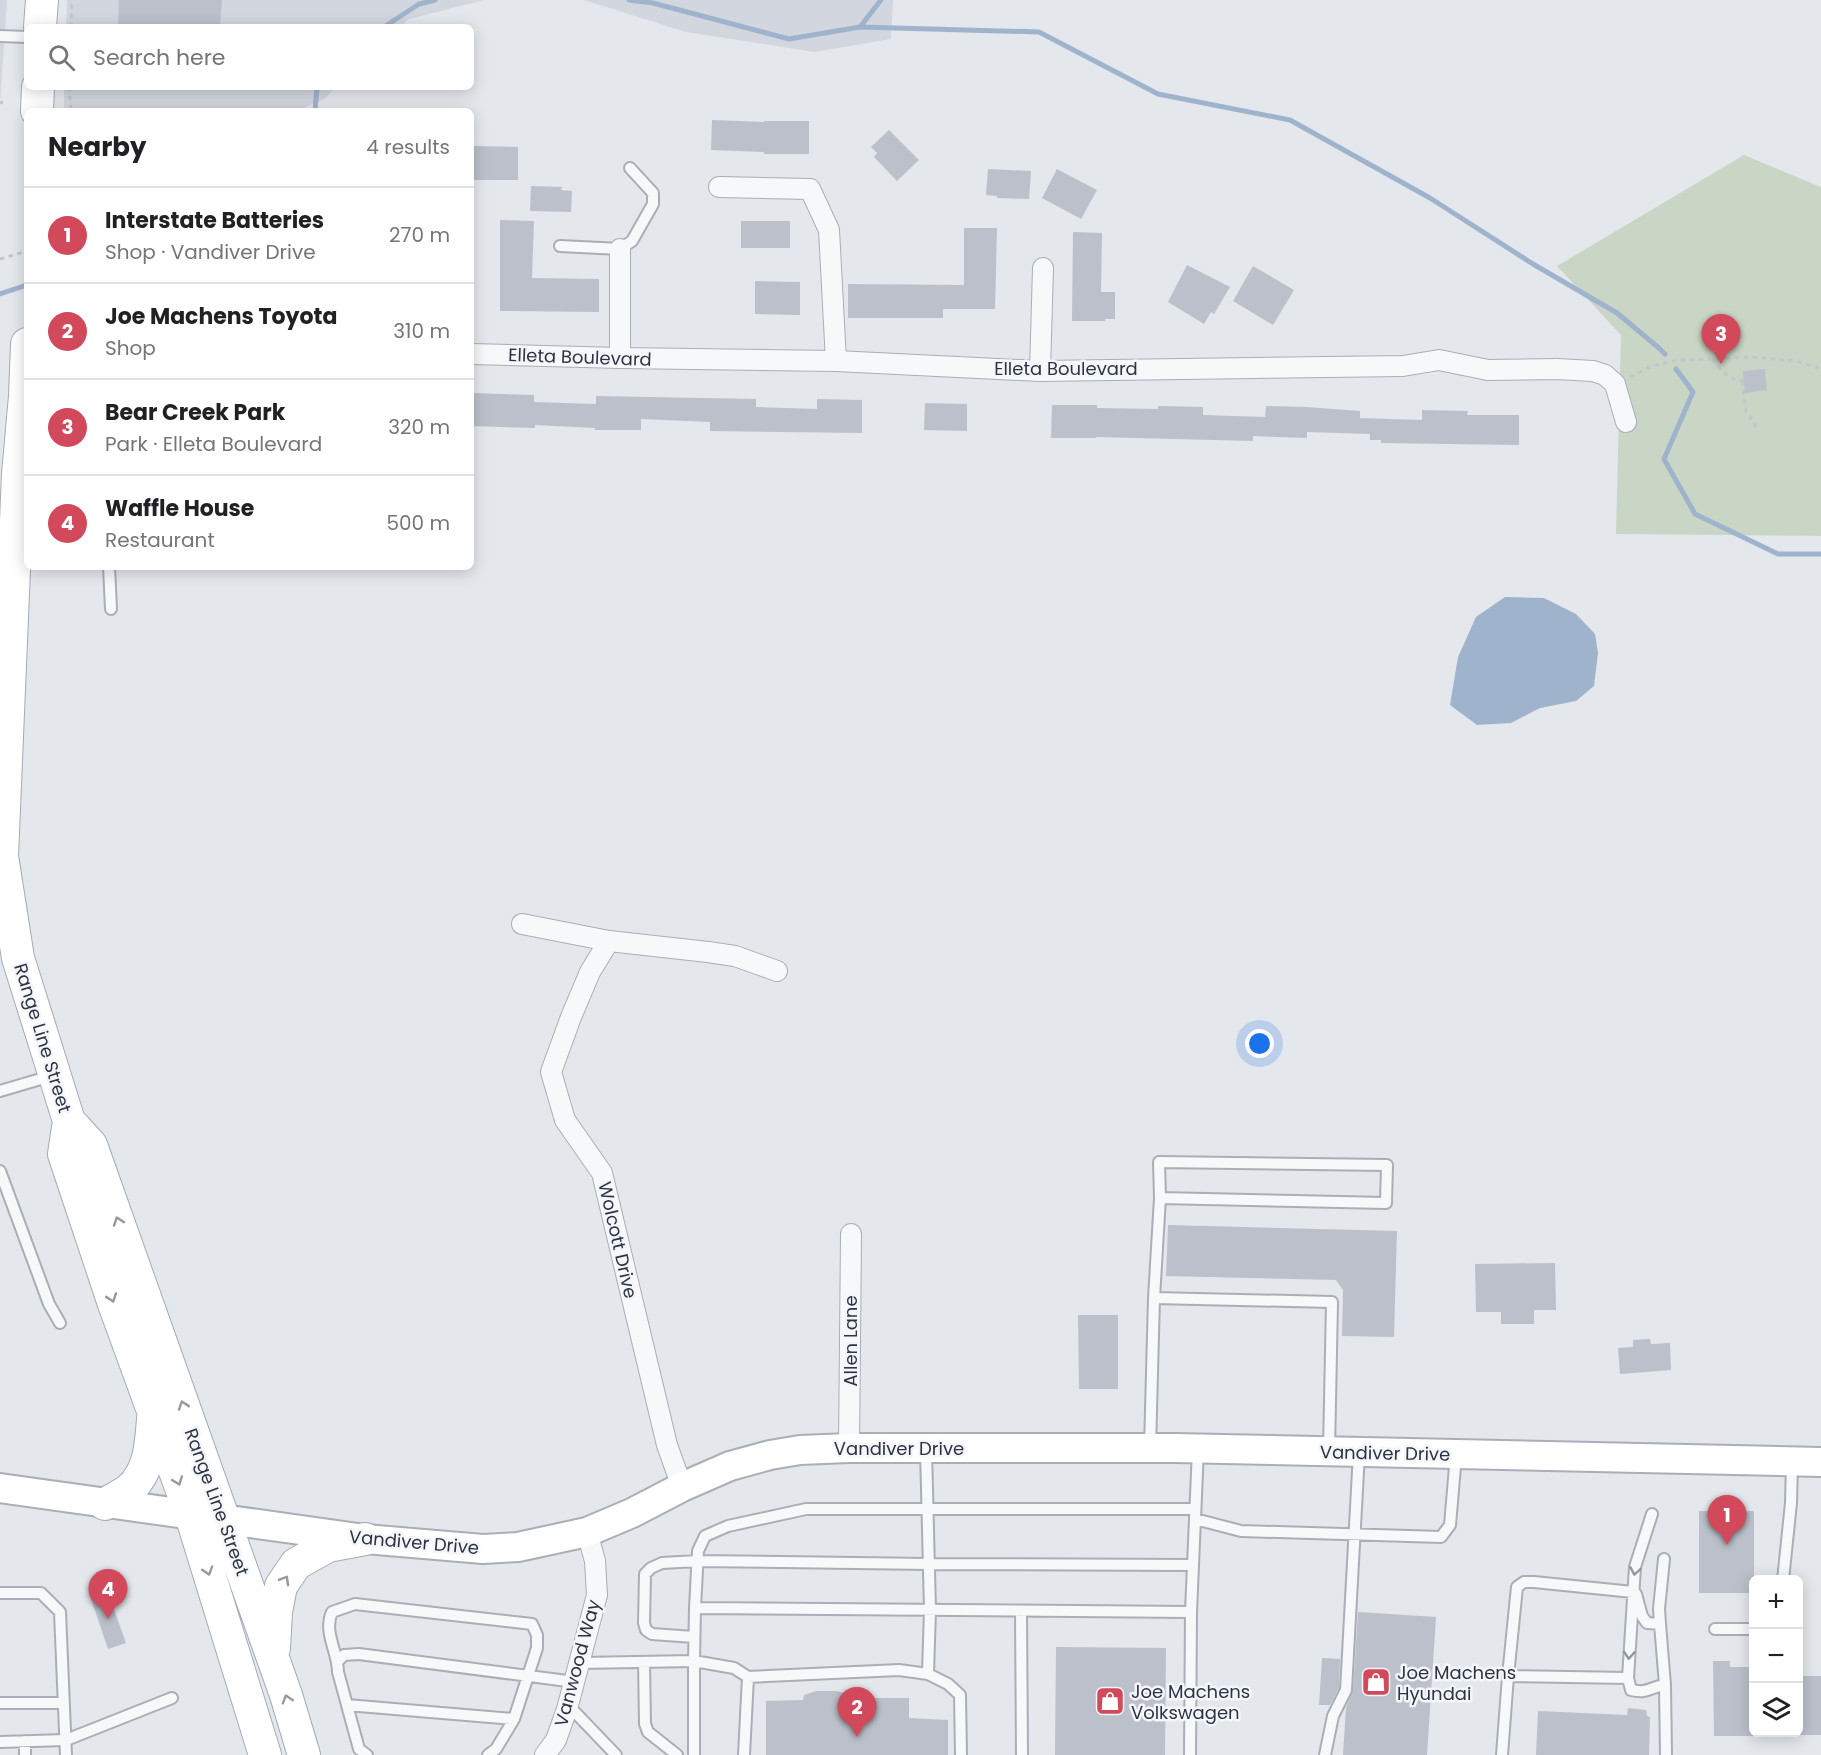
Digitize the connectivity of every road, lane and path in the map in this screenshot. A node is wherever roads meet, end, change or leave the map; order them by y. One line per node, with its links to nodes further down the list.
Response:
1 (42, 0): 3 (main road)
2 (72, 0): 4 (path)
3 (40, 24)
4 (70, 24)
5 (0, 36): 6 (lane)
6 (24, 37)
7 (38, 90): 9 (main road)
8 (69, 90): 10 (path)
9 (37, 108)
10 (71, 108)
11 (630, 168): 14 (lane)
12 (719, 187): 21 (street)
13 (560, 246): 14 (lane)
14 (620, 249): 19 (street)
15 (24, 252): 16 (path)
16 (0, 259)
17 (1043, 268): 23 (street)
18 (474, 354): 19 (street, Elleta Boulevard)
19 (620, 358): 21 (street, Elleta Boulevard)
20 (1712, 358): 22 (path); 24 (path); 27 (path)
21 (836, 361): 23 (street, Elleta Boulevard)
22 (1821, 369)
23 (1040, 370): 24 (street, Elleta Boulevard)
24 (1615, 384): 26 (street)
25 (24, 407): 28 (main road, Range Line Street)
26 (1626, 422)
27 (1757, 428)
28 (18, 474): 34 (main road, Range Line Street)
29 (109, 570): 30 (lane)
30 (111, 609)
31 (522, 924): 32 (street)
32 (609, 941): 33 (street); 52 (street, Wolcott Drive)
33 (777, 971)
34 (54, 1075): 35 (lane); 36 (main road, Range Line Street)
35 (0, 1091)
36 (69, 1121): 42 (main road, Range Line Street, one-way to 42); 59 (main road, Range Line Street, one-way to 36)
37 (0, 1171): 41 (lane)
38 (1160, 1198): 38 (lane); 40 (lane)
39 (851, 1234): 43 (street, Allen Lane)
40 (1154, 1298): 45 (lane); 47 (lane)
41 (60, 1323)
42 (153, 1412): 54 (main road); 58 (main road, Range Line Street, one-way to 58)
43 (849, 1448): 44 (main road, Vandiver Drive); 52 (main road, Vandiver Drive)
44 (926, 1448): 45 (main road, Vandiver Drive); 55 (lane)
45 (1150, 1448): 46 (main road, Vandiver Drive)
46 (1198, 1449): 47 (main road, Vandiver Drive); 56 (lane)
47 (1329, 1451): 48 (main road, Vandiver Drive)
48 (1359, 1452): 49 (main road, Vandiver Drive); 61 (lane)
49 (1456, 1454): 50 (main road, Vandiver Drive); 61 (lane)
50 (1792, 1461): 51 (main road, Vandiver Drive); 67 (lane)
51 (1821, 1462)
52 (682, 1487): 60 (main road, Vandiver Drive)
53 (0, 1488): 54 (main road, Vandiver Drive)
54 (105, 1504): 58 (main road, Vandiver Drive)
55 (928, 1510): 56 (lane); 64 (lane); 65 (lane)
56 (1195, 1514): 61 (lane); 66 (lane)
57 (1652, 1514): 68 (lane, one-way to 68)
58 (191, 1515): 59 (main road, Vandiver Drive); 100 (main road, Range Line Street, one-way to 100)
59 (223, 1520): 62 (main road, Vandiver Drive); 78 (main road, Range Line Street)
60 (587, 1532): 62 (main road, Vandiver Drive); 82 (street, Vanwood Way)
61 (1354, 1534): 112 (lane)
62 (365, 1539): 78 (main road, one-way to 62)
63 (1664, 1559): 74 (lane)
64 (697, 1561): 65 (lane); 70 (lane); 77 (lane)
65 (929, 1564): 66 (lane); 71 (lane)
66 (1193, 1565): 73 (lane)
67 (1784, 1575)
68 (1633, 1592): 74 (lane); 85 (lane); 87 (lane, one-way to 87)
69 (0, 1593): 91 (lane)
70 (695, 1608): 71 (lane); 77 (lane)
71 (930, 1610): 72 (lane); 83 (lane)
72 (1021, 1611): 73 (lane); 110 (lane)
73 (1191, 1612): 111 (lane)
74 (1660, 1624): 88 (lane)
75 (1715, 1629): 76 (lane)
76 (1749, 1629)
77 (694, 1637): 80 (lane)
78 (273, 1658): 101 (main road, Range Line Street, one-way to 78)
79 (338, 1661): 84 (lane); 84 (lane); 92 (lane)
80 (694, 1661): 81 (lane); 86 (lane); 107 (lane)
81 (644, 1662): 82 (lane); 106 (lane)
82 (577, 1673): 84 (lane); 93 (street, Vanwood Way)
83 (928, 1674): 86 (lane); 109 (lane)
84 (527, 1676): 94 (lane)
85 (1508, 1676): 87 (lane); 113 (lane)
86 (748, 1677): 108 (lane)
87 (1628, 1678): 88 (lane)
88 (1665, 1685): 114 (lane)
89 (172, 1698): 95 (lane)
90 (0, 1703): 91 (lane)
91 (63, 1703): 95 (lane)
92 (347, 1705): 94 (lane); 102 (lane)
93 (568, 1705): 104 (street, Vanwood Way); 105 (lane)
94 (513, 1719): 103 (lane)
95 (66, 1740): 96 (lane); 99 (lane)
96 (25, 1741): 97 (lane); 98 (lane)
97 (0, 1742)
98 (25, 1755)
99 (66, 1755)
100 (265, 1755)
101 (303, 1755)
102 (367, 1755)
103 (488, 1755)
104 (545, 1755)
105 (616, 1755)
106 (677, 1755)
107 (694, 1755)
108 (744, 1755)
109 (961, 1755)
110 (1022, 1755)
111 (1190, 1755)
112 (1325, 1755)
113 (1502, 1755)
114 (1666, 1755)

